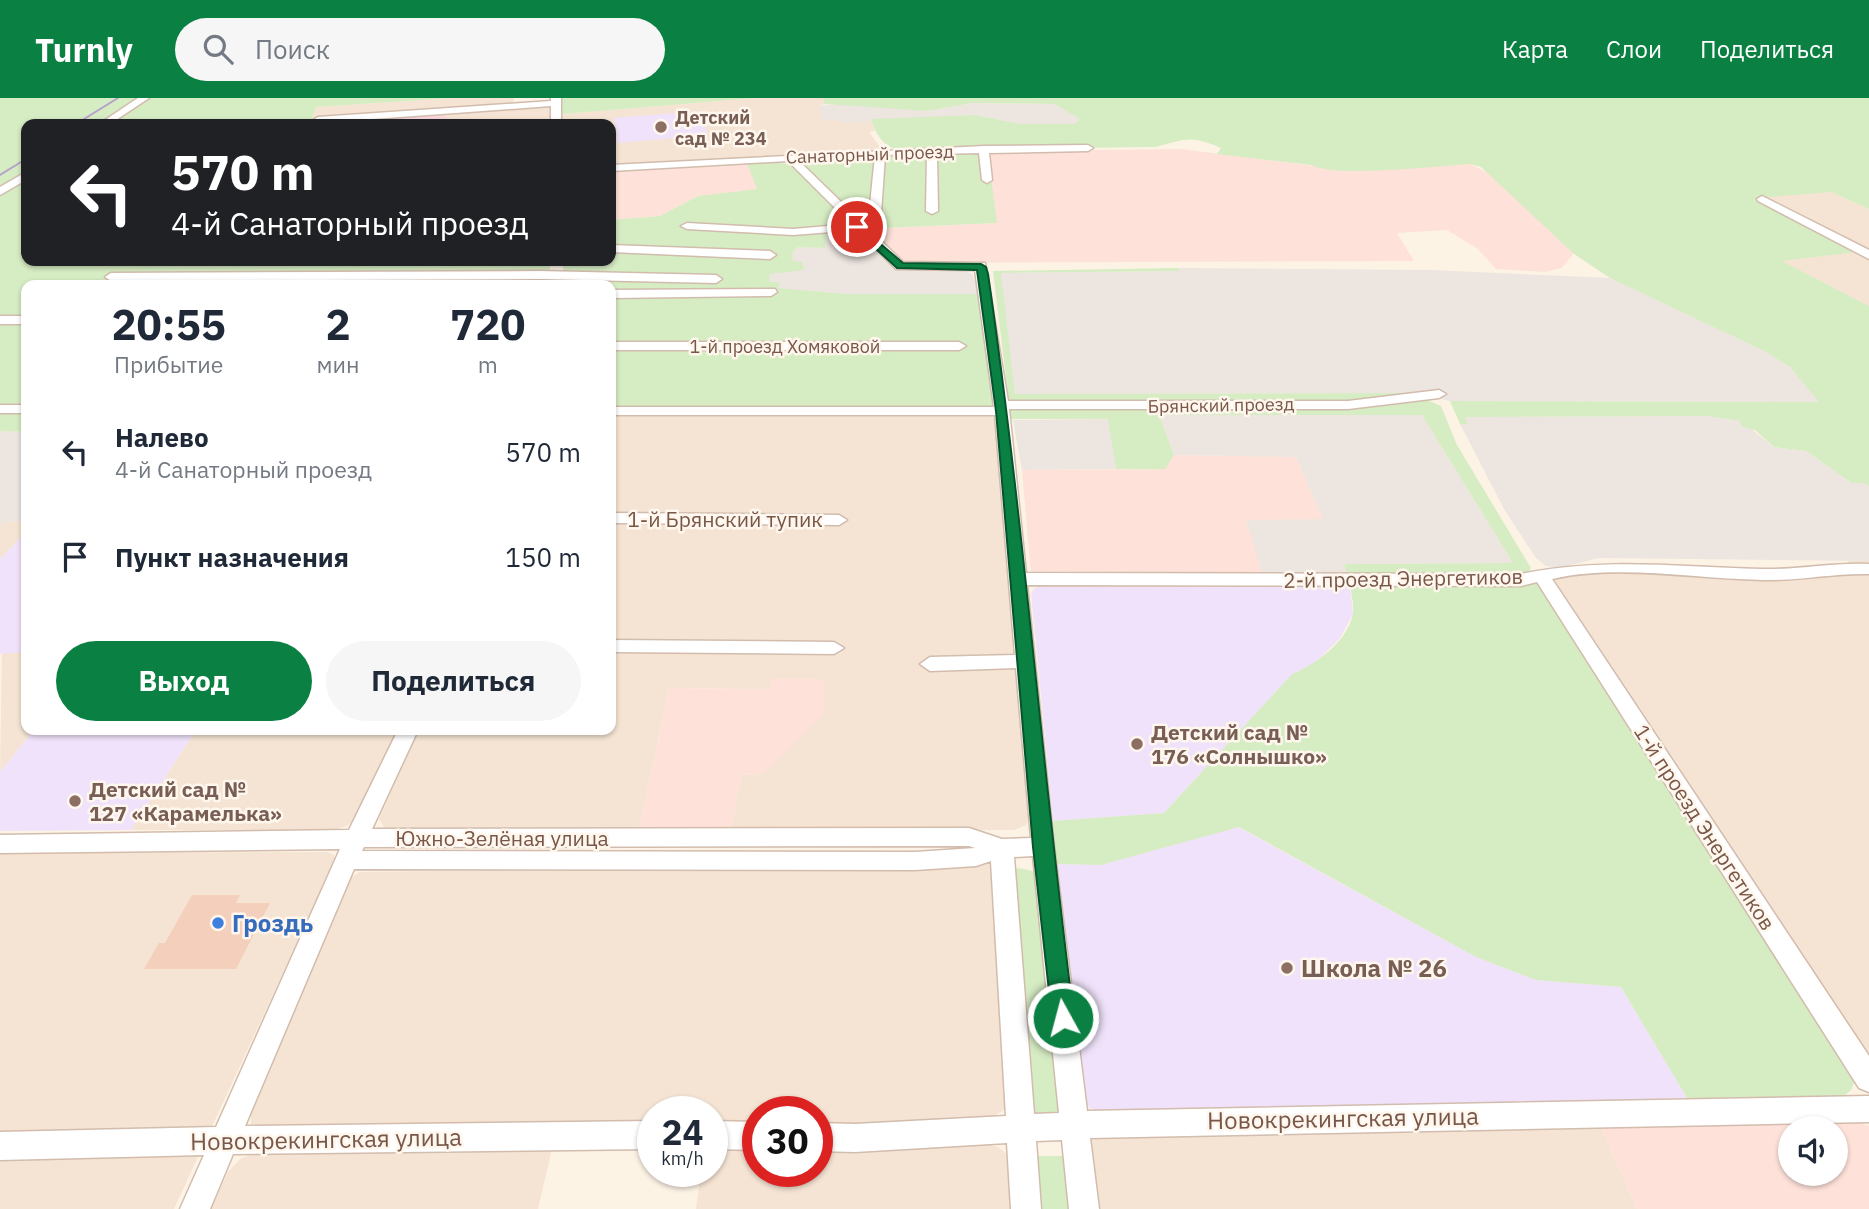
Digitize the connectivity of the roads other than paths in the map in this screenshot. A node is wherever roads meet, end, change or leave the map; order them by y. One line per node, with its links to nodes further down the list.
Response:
1 (144, 98): 3 (street)
2 (556, 100): 4 (street); 5 (street)
3 (112, 119)
4 (330, 119)
5 (556, 119)
6 (1088, 148): 7 (street, Санаторный проезд)
7 (984, 149): 8 (street, Санаторный проезд); 13 (street)
8 (932, 151): 9 (street, Санаторный проезд); 16 (street)
9 (880, 153): 10 (street, Санаторный проезд); 17 (street)
10 (792, 157): 11 (street, Санаторный проезд); 19 (street)
11 (616, 168)
12 (21, 178): 14 (street)
13 (987, 180)
14 (0, 192)
15 (1762, 199): 22 (street)
16 (932, 211)
17 (875, 214)
18 (687, 226): 19 (street)
19 (857, 227): 33 (street)
20 (616, 247): 21 (street)
21 (770, 255)
22 (1869, 255)
23 (111, 277): 25 (street)
24 (716, 279): 25 (street)
25 (554, 280)
26 (771, 292): 27 (street)
27 (616, 293)
28 (0, 320): 29 (street)
29 (21, 320)
30 (616, 346): 31 (street, 1-й проезд Хомяковой)
31 (960, 346)
32 (1439, 394): 33 (street, Брянский проезд)
33 (1002, 408): 36 (street, Брянский проезд); 41 (street)
34 (0, 409): 35 (street)
35 (21, 409)
36 (616, 411)
37 (616, 518): 38 (street, 1-й Брянский тупик)
38 (839, 520)
39 (1869, 569): 40 (street, 2-й проезд Энергетиков)
40 (1541, 575): 41 (street, 2-й проезд Энергетиков); 51 (street, 1-й проезд Энергетиков)
41 (1019, 579): 44 (street)
42 (616, 646): 43 (street)
43 (834, 648)
44 (1025, 661): 45 (street); 50 (street)
45 (930, 664)
46 (406, 735): 49 (street)
47 (0, 844): 49 (street, Южно-Зелёная улица)
48 (1002, 848): 49 (street, Южно-Зелёная улица); 50 (street, Южно-Зелёная улица); 54 (street)
49 (352, 849): 57 (street)
50 (1043, 853): 53 (street)
51 (1869, 1079)
52 (1869, 1109): 53 (street, Новокрекингская улица)
53 (1076, 1125): 54 (street, Новокрекингская улица); 61 (street)
54 (1020, 1128): 56 (street, Новокрекингская улица); 60 (street)
55 (637, 1135): 57 (street, Новокрекингская улица)
56 (833, 1137)
57 (226, 1140): 58 (street, Новокрекингская улица); 59 (street)
58 (0, 1146)
59 (195, 1209)
60 (1026, 1209)
61 (1084, 1209)

